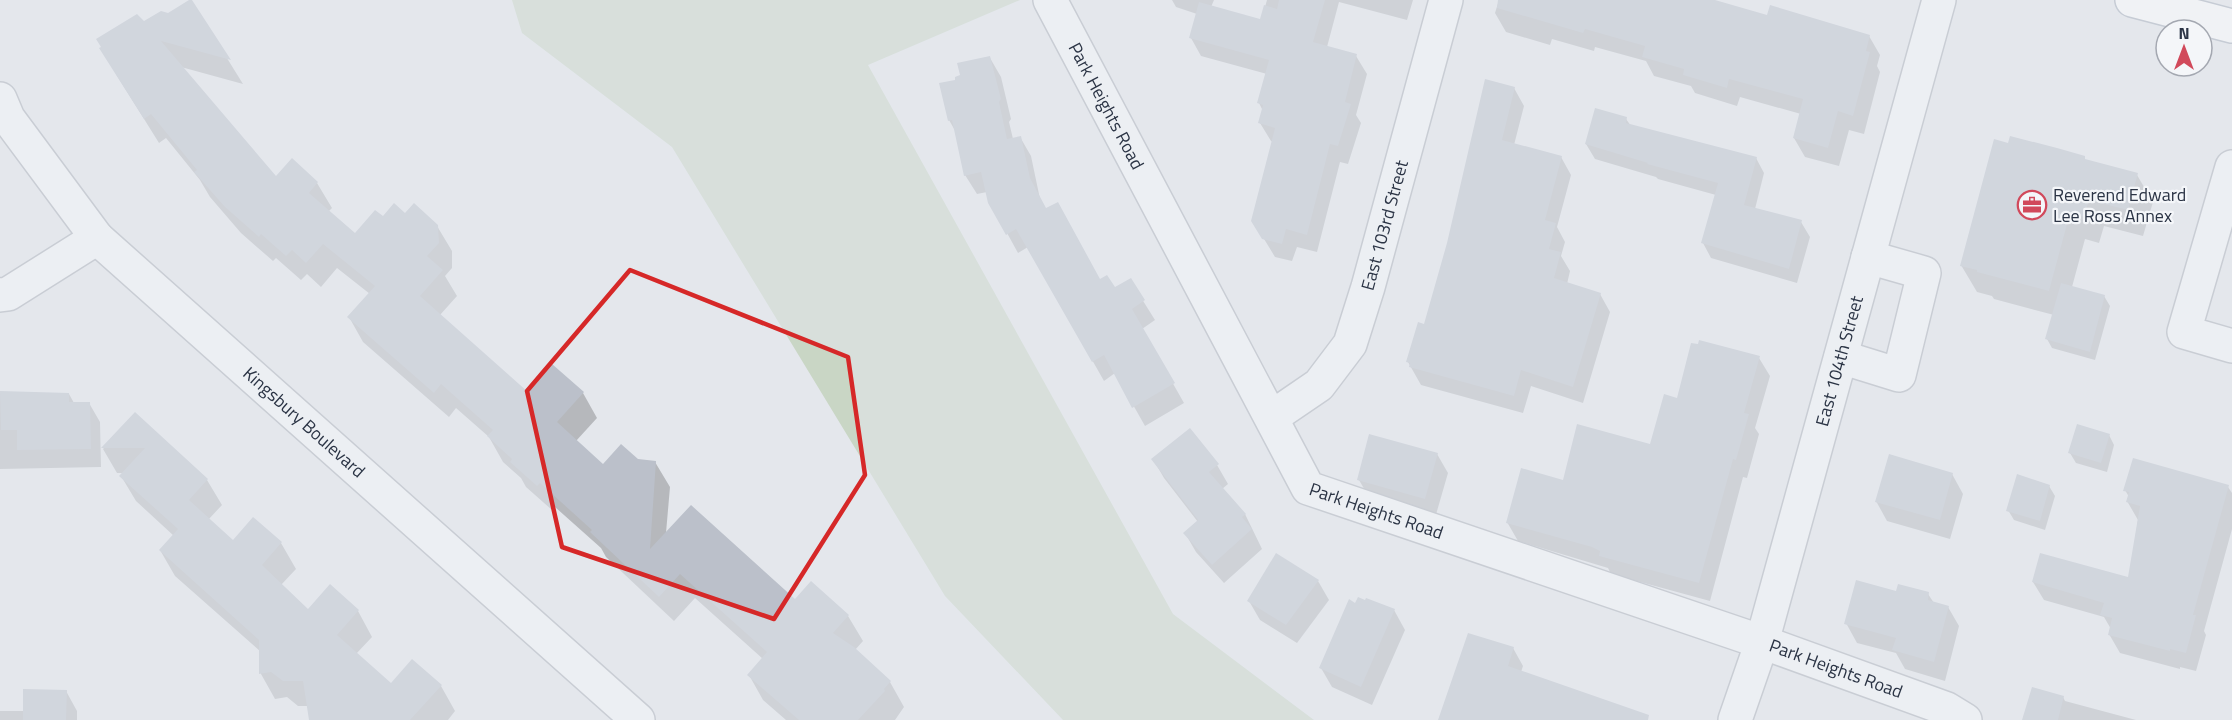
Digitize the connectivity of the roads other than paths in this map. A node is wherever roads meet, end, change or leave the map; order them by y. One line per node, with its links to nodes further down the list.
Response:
1 (1050, 0): 13 (street, Park Heights Road)
2 (1446, 0): 13 (street, East 103rd Street)
3 (1939, 0): 9 (street, East 104th Street)
4 (2132, 0): 5 (main road)
5 (2232, 26)
6 (0, 99): 8 (street, Kingsbury Boulevard)
7 (2232, 167): 11 (street)
8 (97, 238): 10 (street); 15 (street, Kingsbury Boulevard)
9 (1868, 256): 12 (street, East 104th Street); 12 (street)
10 (0, 295)
11 (2232, 346)
12 (1841, 357): 14 (street, East 104th Street)
13 (1272, 417): 14 (street, Park Heights Road)
14 (1762, 642): 16 (street, East 104th Street); 17 (street, Park Heights Road)
15 (638, 720)
16 (1734, 720)
17 (1965, 720)

